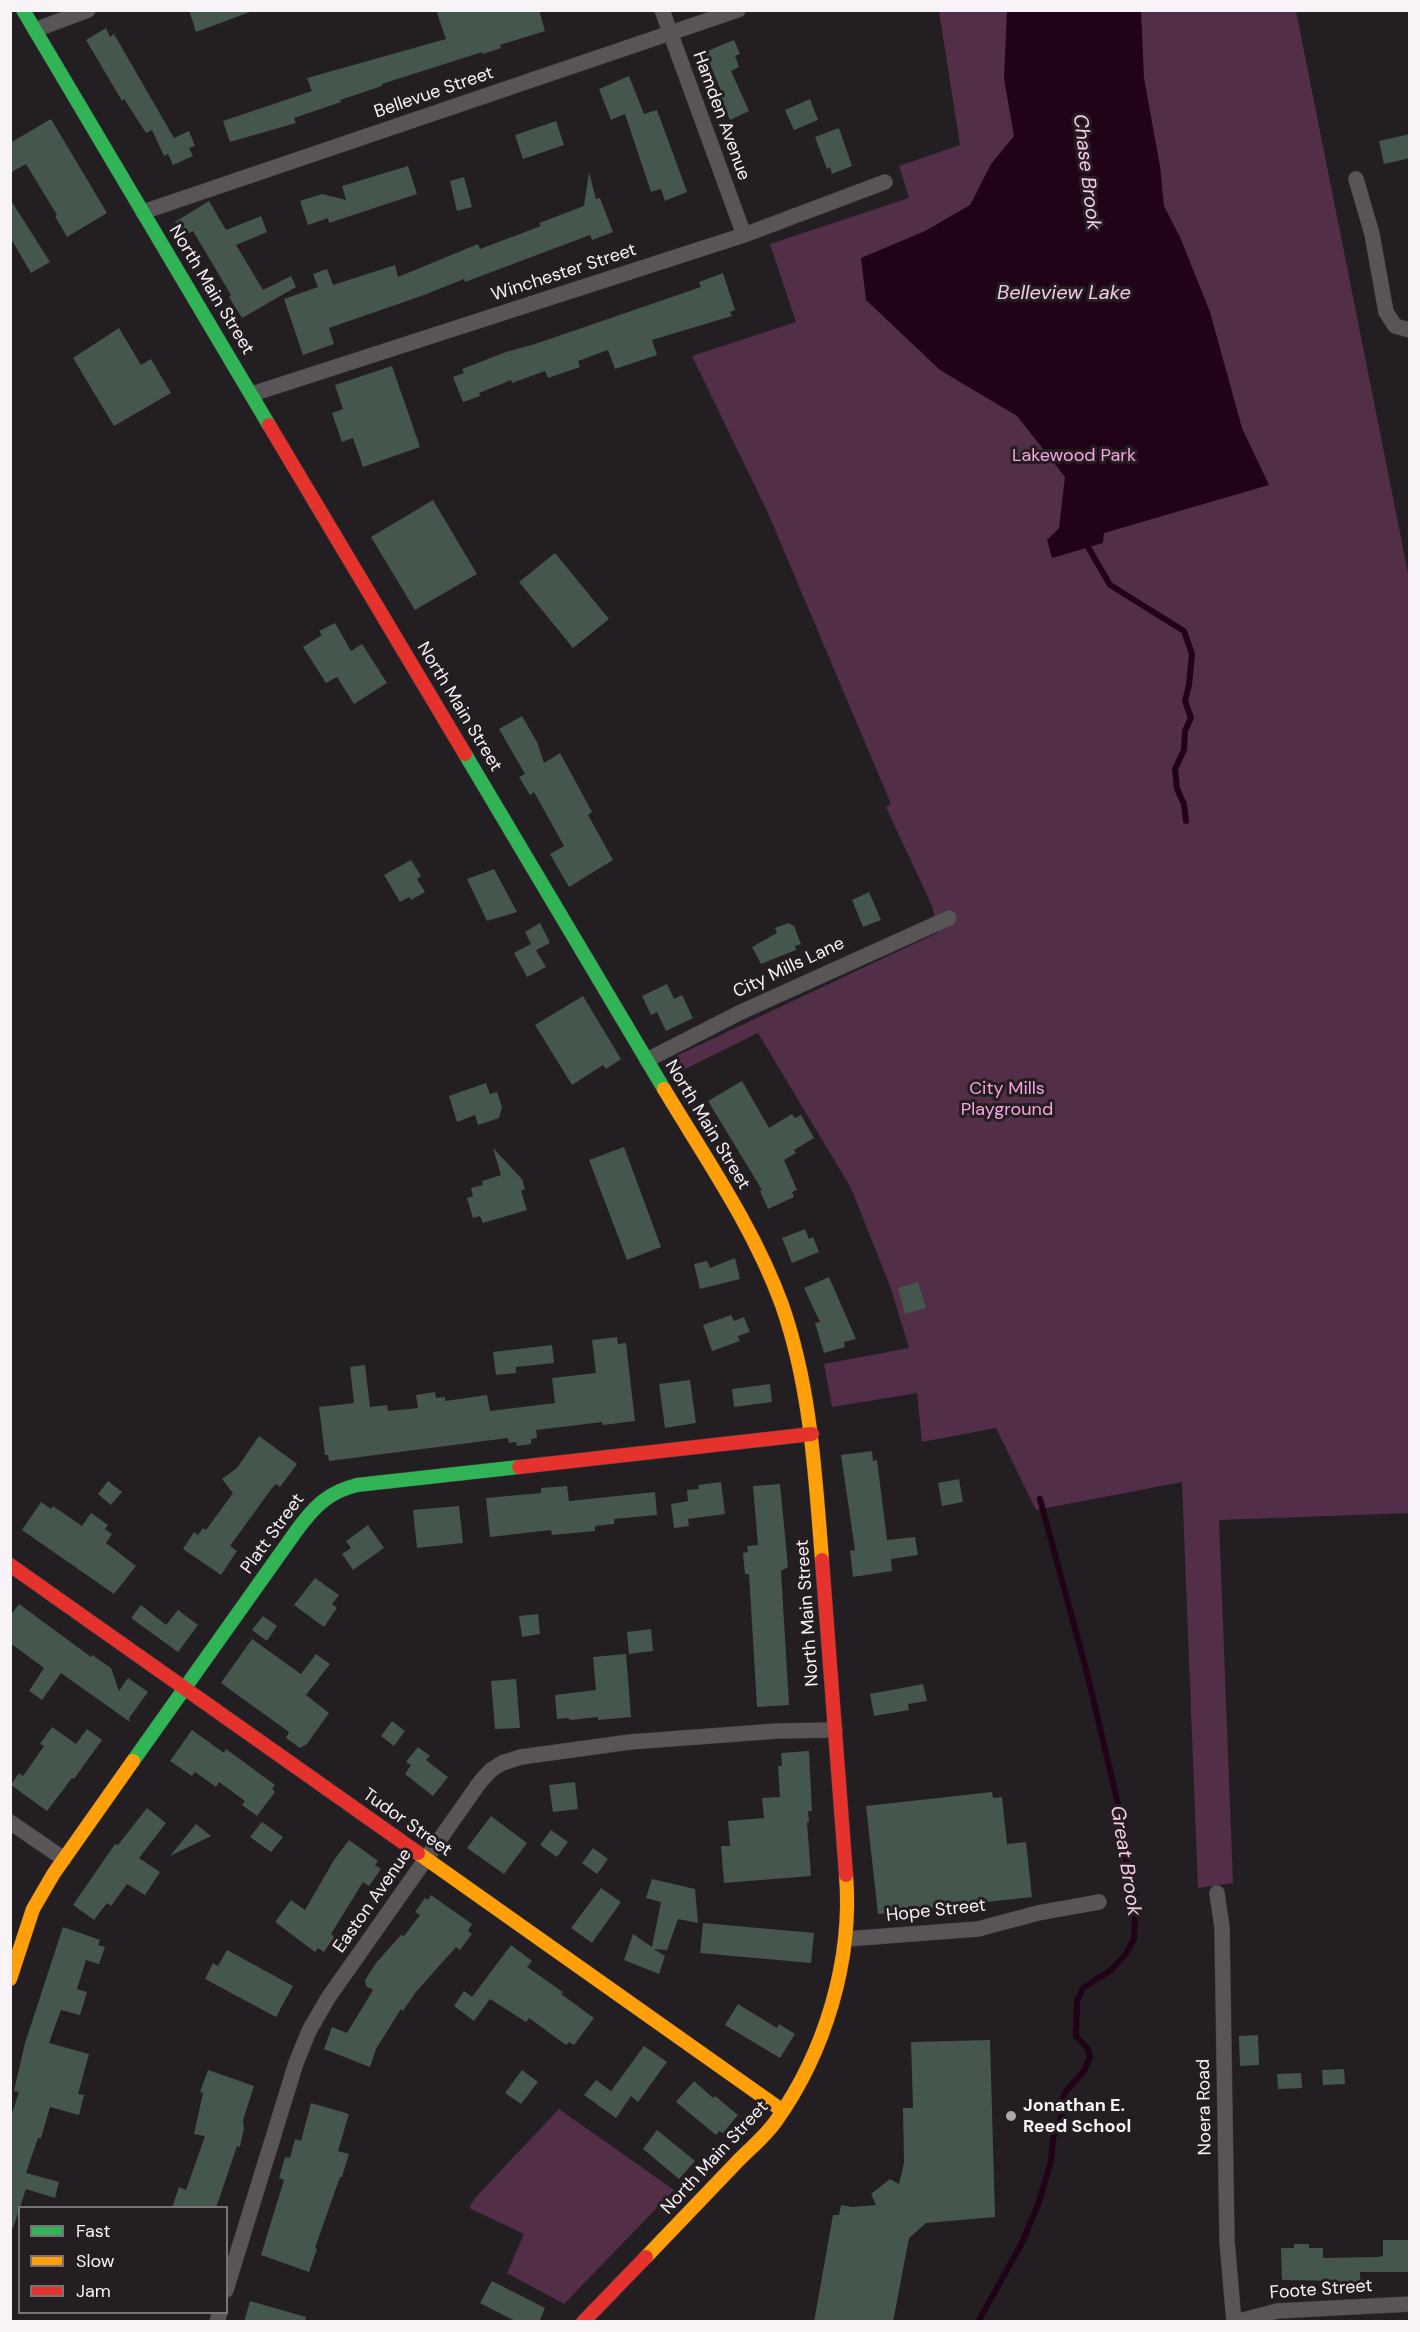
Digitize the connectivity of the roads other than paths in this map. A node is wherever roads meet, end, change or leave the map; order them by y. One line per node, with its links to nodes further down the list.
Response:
1 (23, 10): 5 (main road, North Main Street)
2 (88, 10): 5 (street)
3 (662, 10): 6 (street, Hamden Avenue)
4 (738, 10): 6 (street, Bellevue Street)
5 (35, 30): 9 (main road, North Main Street)
6 (670, 33): 9 (street, Bellevue Street); 10 (street, Hamden Avenue)
7 (1356, 179): 11 (street)
8 (885, 182): 10 (street, Winchester Street)
9 (143, 212): 12 (main road, North Main Street)
10 (744, 235): 12 (street, Winchester Street)
11 (1402, 328)
12 (252, 394): 14 (main road, North Main Street)
13 (949, 918): 14 (street, City Mills Lane)
14 (648, 1060): 15 (main road, North Main Street)
15 (812, 1434): 17 (main road, Platt Street); 18 (main road, North Main Street)
16 (10, 1565): 17 (main road, Tudor Street)
17 (185, 1689): 20 (main road, Platt Street); 21 (main road, Tudor Street)
18 (835, 1730): 21 (street, Easton Avenue); 24 (main road, North Main Street)
19 (10, 1822): 20 (street)
20 (64, 1859): 25 (main road, Platt Street)
21 (426, 1859): 26 (main road, Tudor Street); 27 (street, Easton Avenue)
22 (1217, 1893): 30 (street, Noera Road)
23 (1099, 1902): 24 (street, Hope Street)
24 (846, 1939): 26 (main road, North Main Street)
25 (10, 1979)
26 (783, 2111): 29 (main road, North Main Street)
27 (228, 2284)
28 (1410, 2304): 30 (street, Foote Street)
29 (584, 2322)
30 (1235, 2322)

